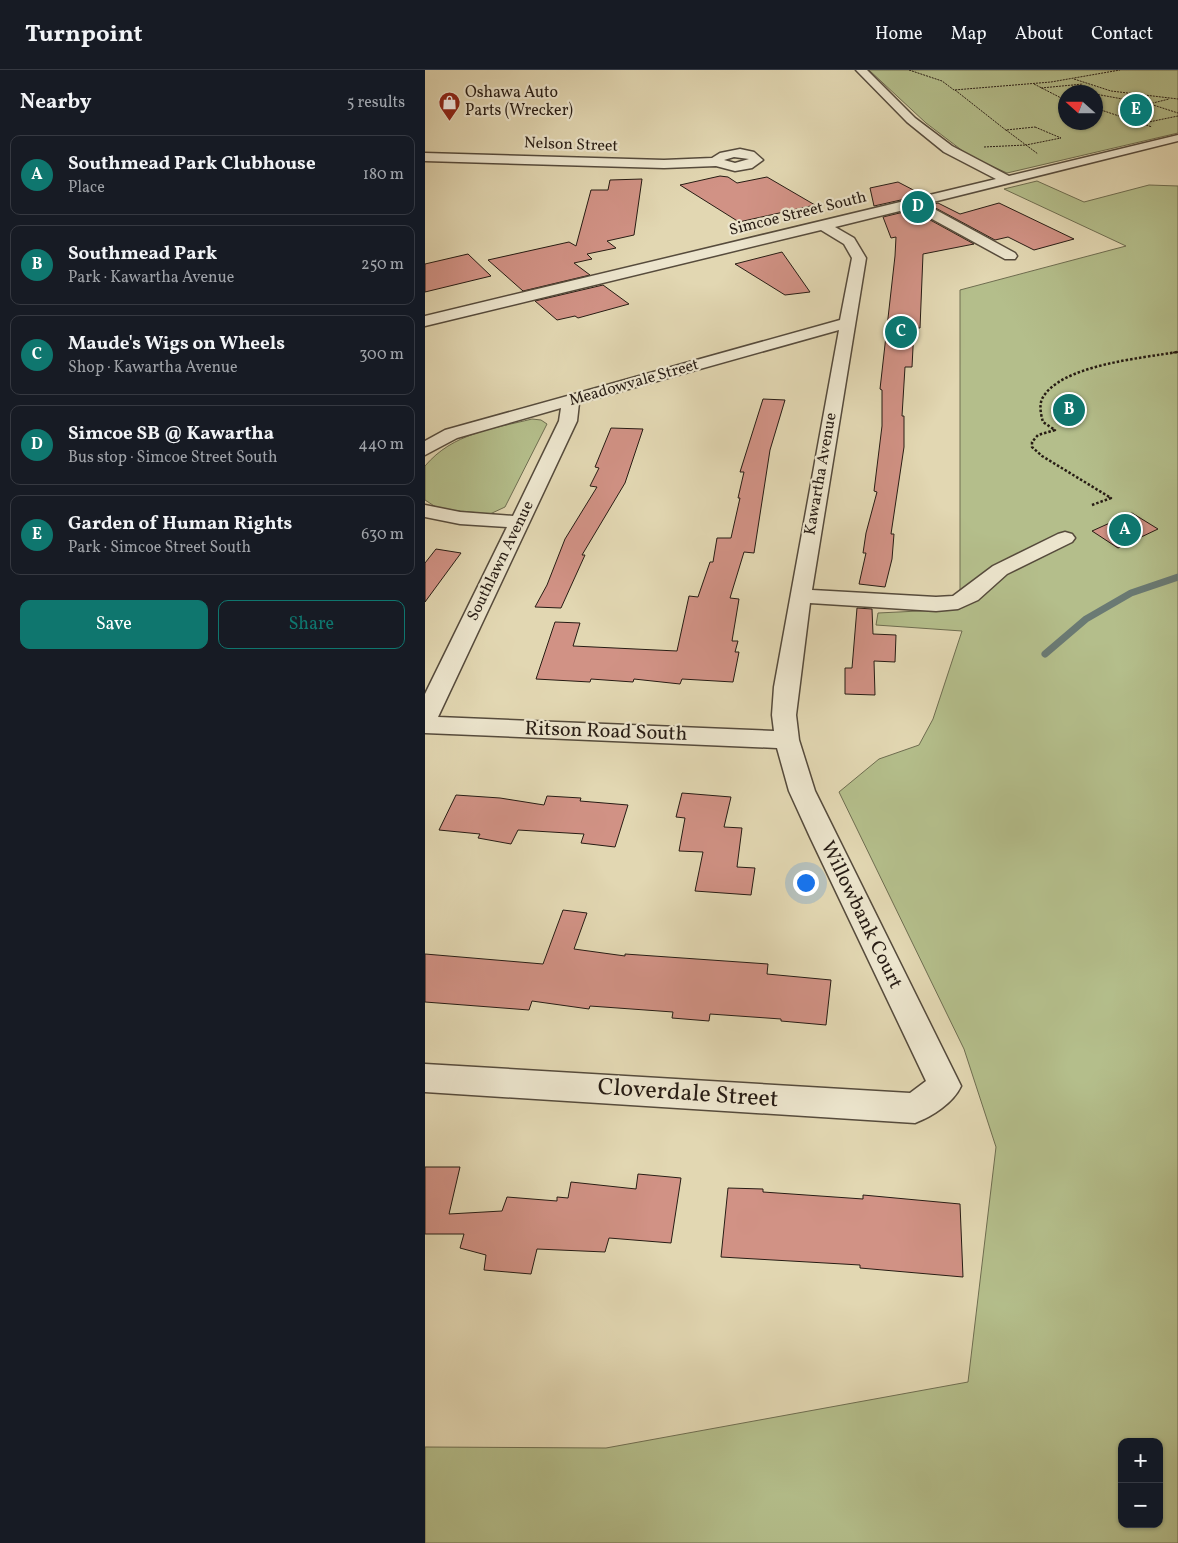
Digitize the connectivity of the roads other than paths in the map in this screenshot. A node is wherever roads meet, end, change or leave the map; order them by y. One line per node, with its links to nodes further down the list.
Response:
1 (861, 70): 5 (street)
2 (1178, 138): 5 (street, Simcoe Street South)
3 (425, 157): 4 (street, Nelson Street)
4 (717, 162)
5 (1005, 179): 6 (street, Simcoe Street South)
6 (913, 203): 7 (street, Simcoe Street South); 8 (street)
7 (823, 226): 9 (street, Simcoe Street South); 10 (street, Kawartha Avenue)
8 (1010, 256)
9 (425, 321)
10 (846, 324): 11 (street, Meadowvale Street); 16 (street, Kawartha Avenue)
11 (571, 401): 12 (street, Meadowvale Street); 14 (street, Southlawn Avenue)
12 (425, 449)
13 (425, 511): 14 (street)
14 (519, 522): 17 (street, Southlawn Avenue)
15 (1065, 538): 16 (street)
16 (800, 596): 19 (street, Kawartha Avenue)
17 (425, 719)
18 (425, 725): 19 (street, Ritson Road South)
19 (787, 740): 21 (street, Willowbank Court)
20 (425, 1078): 21 (street, Cloverdale Street)
21 (945, 1086)

